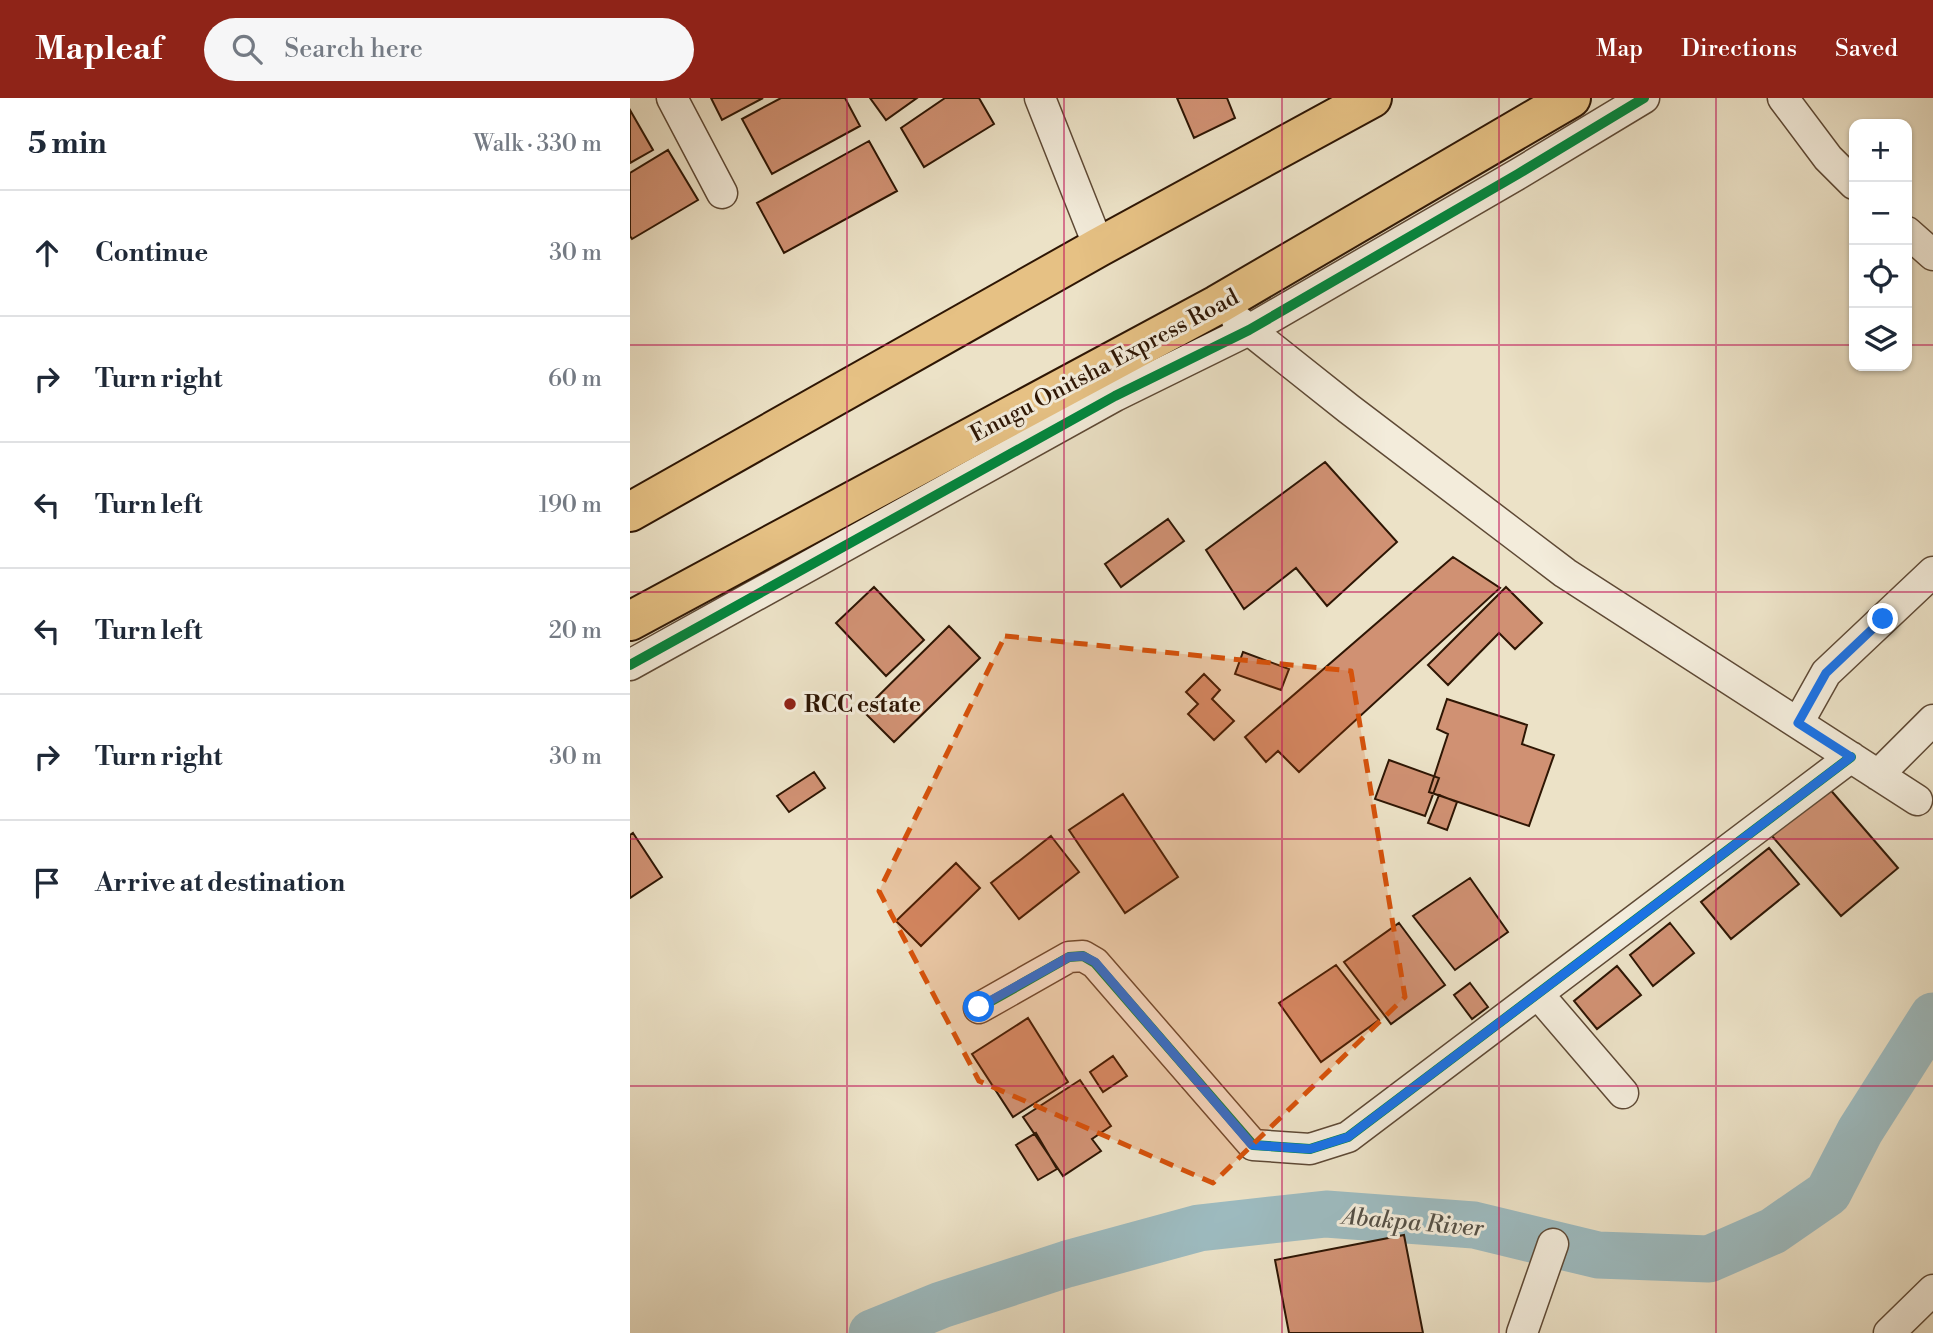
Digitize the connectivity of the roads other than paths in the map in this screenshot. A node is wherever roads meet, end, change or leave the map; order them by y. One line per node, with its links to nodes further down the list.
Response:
1 (672, 98): 8 (street)
2 (1040, 98): 10 (street)
3 (1372, 98): 10 (highway)
4 (1571, 98): 12 (highway, Enugu Onitsha Express Road)
5 (1644, 98): 13 (street)
6 (1783, 98): 7 (street)
7 (1852, 182)
8 (722, 193)
9 (1912, 236): 11 (street)
10 (1100, 247): 14 (highway)
11 (1933, 255)
12 (1217, 305): 13 (street); 16 (highway, Enugu Onitsha Express Road)
13 (1249, 330): 17 (street); 19 (street)
14 (630, 512)
15 (1933, 572): 19 (street)
16 (630, 621)
17 (630, 665)
18 (1933, 720): 21 (street)
19 (1798, 723): 20 (street)
20 (1851, 757): 21 (street); 23 (street)
21 (1878, 775): 22 (street)
22 (1917, 800)
23 (1538, 994): 24 (street); 25 (street)
24 (979, 1007)
25 (1623, 1093)
26 (1553, 1244): 28 (street)
27 (1933, 1290): 29 (street)
28 (1522, 1333)
29 (1889, 1333)

